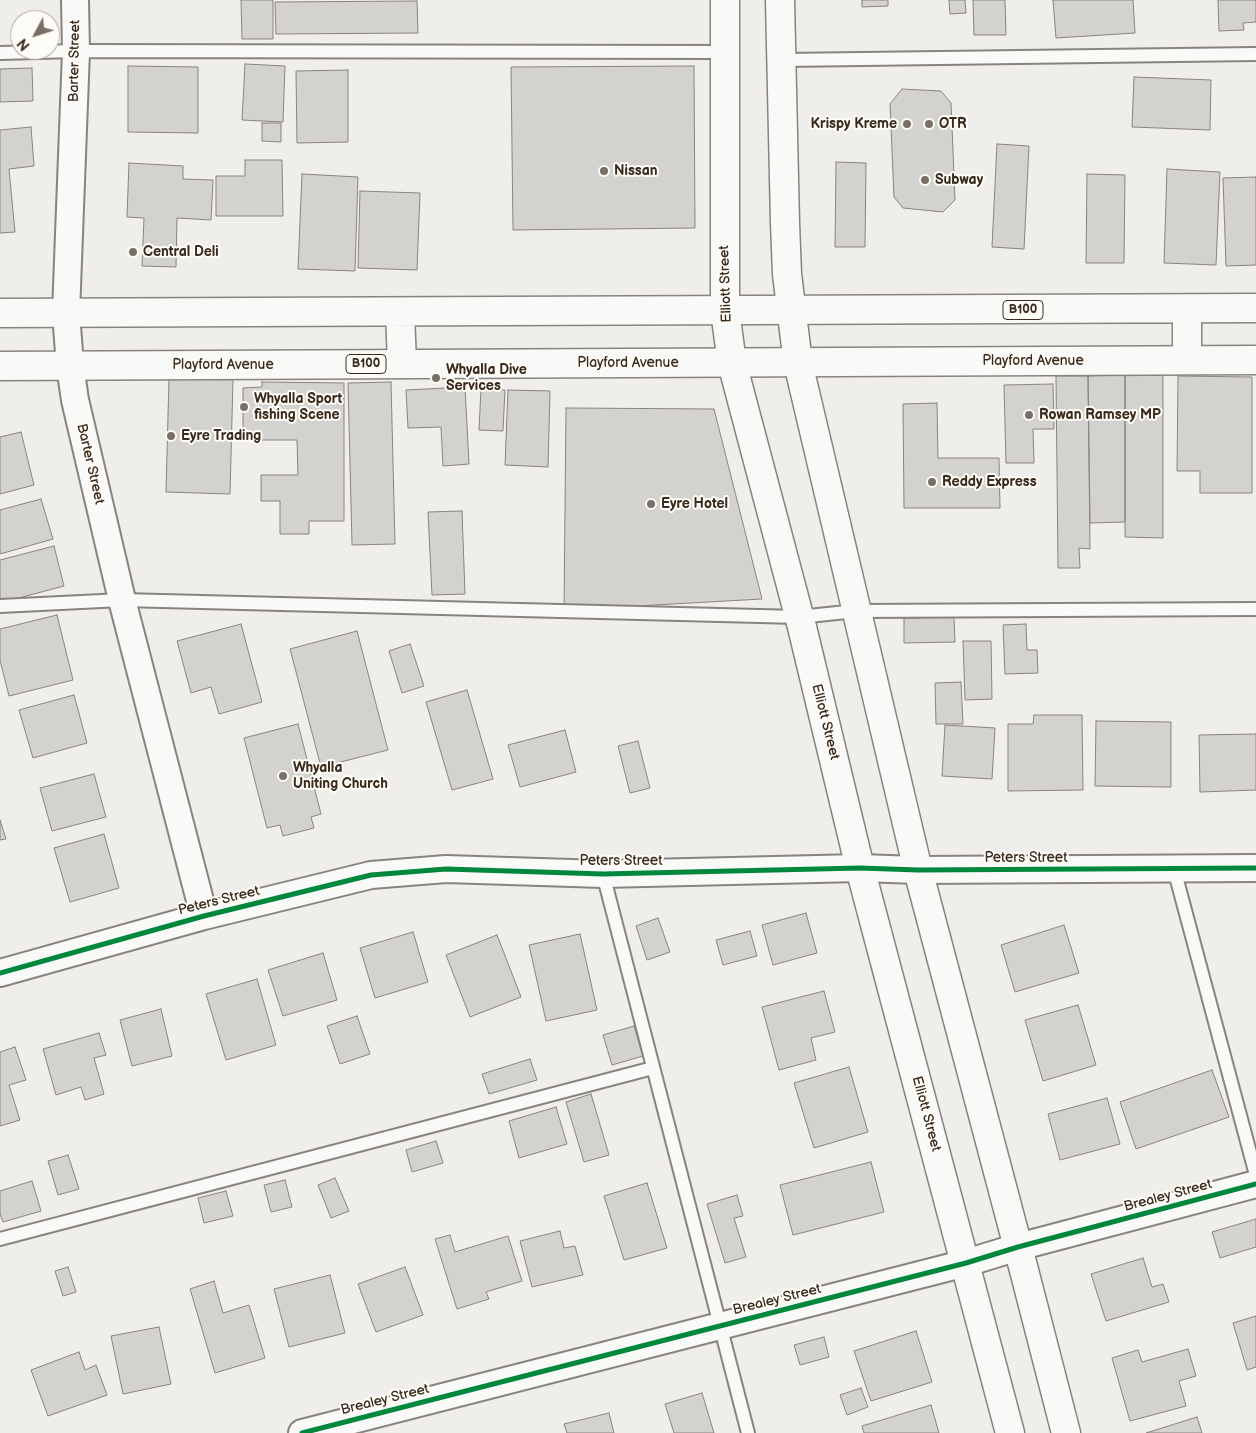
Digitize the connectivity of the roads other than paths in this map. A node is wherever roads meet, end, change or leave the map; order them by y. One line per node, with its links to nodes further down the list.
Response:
1 (76, 0): 4 (street, Barter Street)
2 (725, 0): 5 (main road, Elliott Street)
3 (780, 0): 8 (main road)
4 (76, 51): 5 (lane); 6 (lane); 15 (street, Barter Street)
5 (726, 52): 11 (main road, Elliott Street)
6 (0, 53)
7 (1256, 54): 8 (lane)
8 (782, 60): 12 (main road)
9 (1256, 308): 10 (main road, B100)
10 (1187, 309): 12 (main road, B100); 16 (main road)
11 (725, 311): 12 (main road, B100); 13 (main road, B100); 19 (main road, Elliott Street)
12 (791, 311): 18 (main road)
13 (400, 312): 15 (main road, B100); 20 (main road)
14 (0, 313): 15 (main road, B100)
15 (66, 313): 22 (street, Barter Street)
16 (1187, 360): 17 (main road, Playford Avenue / B100); 18 (main road, Playford Avenue / B100)
17 (1256, 360)
18 (798, 362): 19 (main road, Playford Avenue / B100); 26 (main road)
19 (732, 363): 20 (main road, Playford Avenue / B100); 27 (main road, Elliott Street)
20 (402, 364): 22 (main road, Playford Avenue / B100)
21 (0, 366): 22 (main road, Playford Avenue / B100)
22 (70, 366): 23 (street, Barter Street)
23 (122, 600): 24 (lane); 27 (lane); 33 (street, Barter Street)
24 (0, 606)
25 (1256, 609): 26 (lane)
26 (856, 611): 27 (lane); 31 (main road)
27 (799, 617): 28 (main road, Elliott Street)
28 (860, 868): 31 (street, Peters Street); 32 (street, Peters Street); 40 (main road, Elliott Street)
29 (1256, 868): 30 (street, Peters Street)
30 (1174, 869): 31 (street, Peters Street); 36 (lane)
31 (918, 870): 39 (main road)
32 (603, 874): 33 (street, Peters Street); 35 (lane)
33 (204, 916): 34 (street, Peters Street)
34 (0, 973)
35 (653, 1068): 38 (lane); 41 (lane)
36 (1256, 1175)
37 (1256, 1184): 39 (street, Brealey Street)
38 (0, 1239)
39 (1018, 1247): 40 (street, Brealey Street); 45 (main road)
40 (966, 1263): 41 (street, Brealey Street); 44 (main road, Elliott Street)
41 (720, 1326): 42 (street, Brealey Street); 43 (lane)
42 (302, 1433)
43 (748, 1433)
44 (1010, 1433)
45 (1066, 1433)

